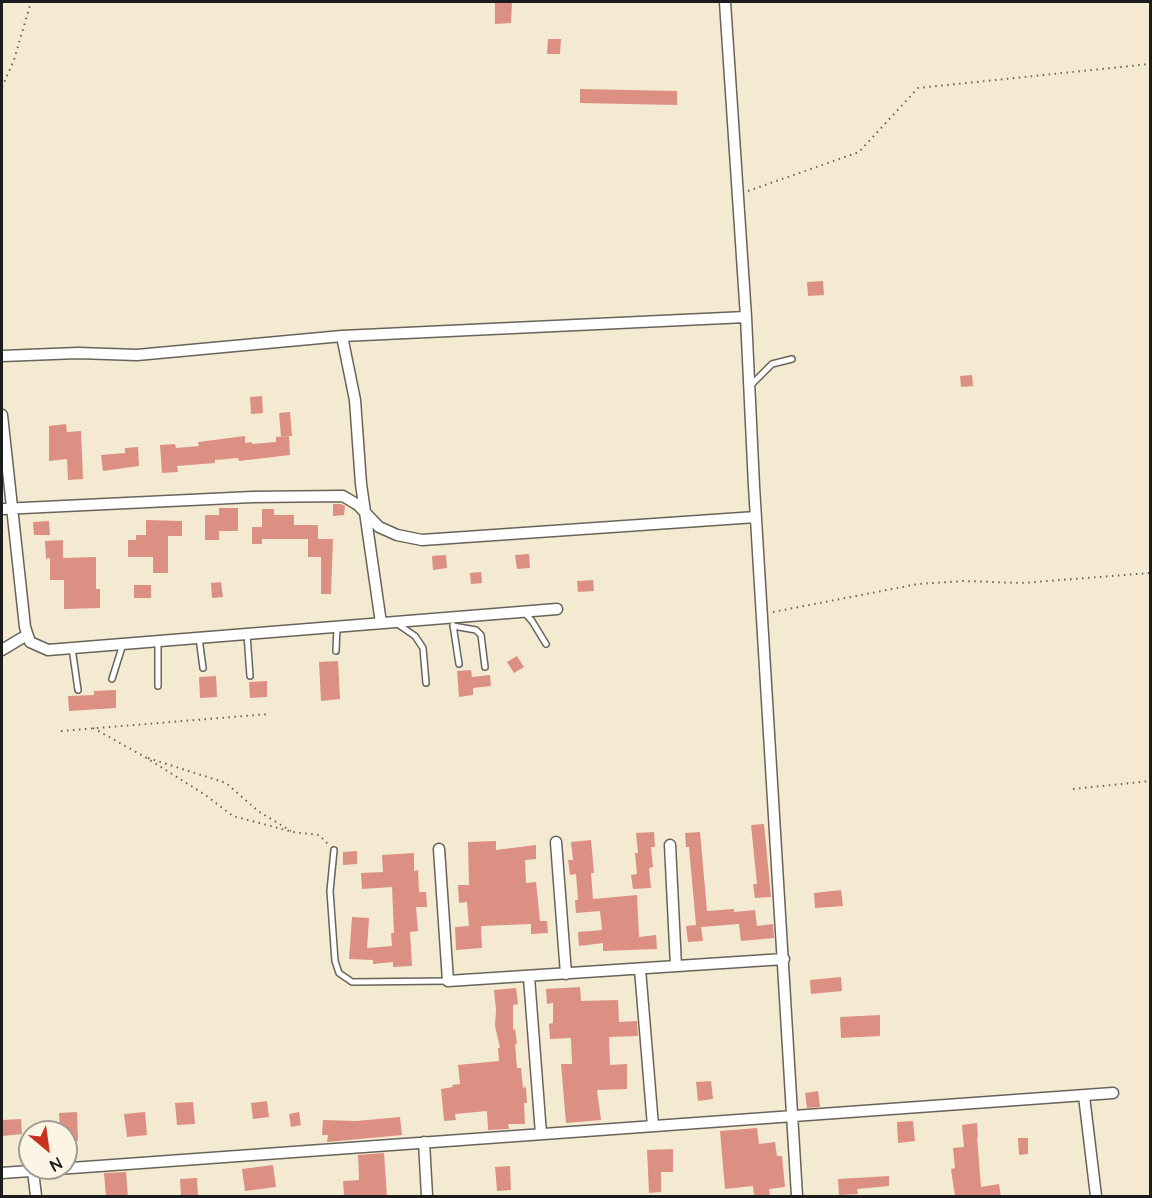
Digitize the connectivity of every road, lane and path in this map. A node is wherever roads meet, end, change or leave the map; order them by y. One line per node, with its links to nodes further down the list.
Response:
1 (31, 2): 4 (path)
2 (725, 2): 5 (street)
3 (1150, 64): 5 (path)
4 (2, 87)
5 (737, 195): 6 (street)
6 (746, 317): 7 (street); 10 (street)
7 (342, 336): 8 (street); 13 (street)
8 (2, 356)
9 (792, 359): 10 (lane)
10 (749, 386): 14 (street)
11 (2, 416): 12 (street)
12 (6, 509): 13 (street); 24 (street)
13 (364, 512): 14 (street); 21 (street)
14 (756, 517): 18 (street)
15 (1150, 573): 18 (path)
16 (557, 609): 17 (street)
17 (524, 612): 20 (street); 28 (lane)
18 (762, 614): 51 (street)
19 (394, 622): 20 (street); 21 (street); 37 (lane)
20 (452, 622): 32 (lane); 33 (lane)
21 (381, 623): 22 (street)
22 (337, 627): 23 (street); 31 (lane)
23 (247, 634): 25 (street); 35 (lane)
24 (27, 635): 29 (street); 30 (street)
25 (199, 638): 26 (street); 34 (lane)
26 (158, 641): 27 (street); 38 (lane)
27 (123, 644): 29 (street); 36 (lane)
28 (546, 644)
29 (72, 648): 39 (lane)
30 (2, 650)
31 (336, 651)
32 (459, 663)
33 (485, 667)
34 (203, 668)
35 (250, 676)
36 (112, 679)
37 (426, 683)
38 (158, 686)
39 (78, 690)
40 (269, 714): 41 (path)
41 (93, 728): 42 (path); 43 (path)
42 (62, 731)
43 (145, 757): 46 (path); 46 (path)
44 (1150, 781): 45 (path)
45 (1072, 789)
46 (293, 832): 50 (path)
47 (556, 842): 54 (street)
48 (670, 845): 52 (street)
49 (439, 849): 56 (street)
50 (334, 850): 56 (lane)
51 (784, 958): 52 (street); 59 (street)
52 (676, 966): 53 (street)
53 (640, 969): 54 (street); 60 (street)
54 (566, 974): 55 (street)
55 (530, 977): 56 (street); 61 (street)
56 (448, 981)
57 (1113, 1093): 58 (street)
58 (1084, 1096): 59 (street); 70 (street)
59 (794, 1117): 60 (street); 69 (street)
60 (653, 1126): 61 (street)
61 (541, 1134): 62 (street)
62 (424, 1142): 63 (street); 68 (street)
63 (78, 1168)
64 (18, 1172): 65 (street)
65 (2, 1173)
66 (34, 1180): 67 (street)
67 (36, 1197)
68 (427, 1197)
69 (797, 1197)
70 (1096, 1197)

